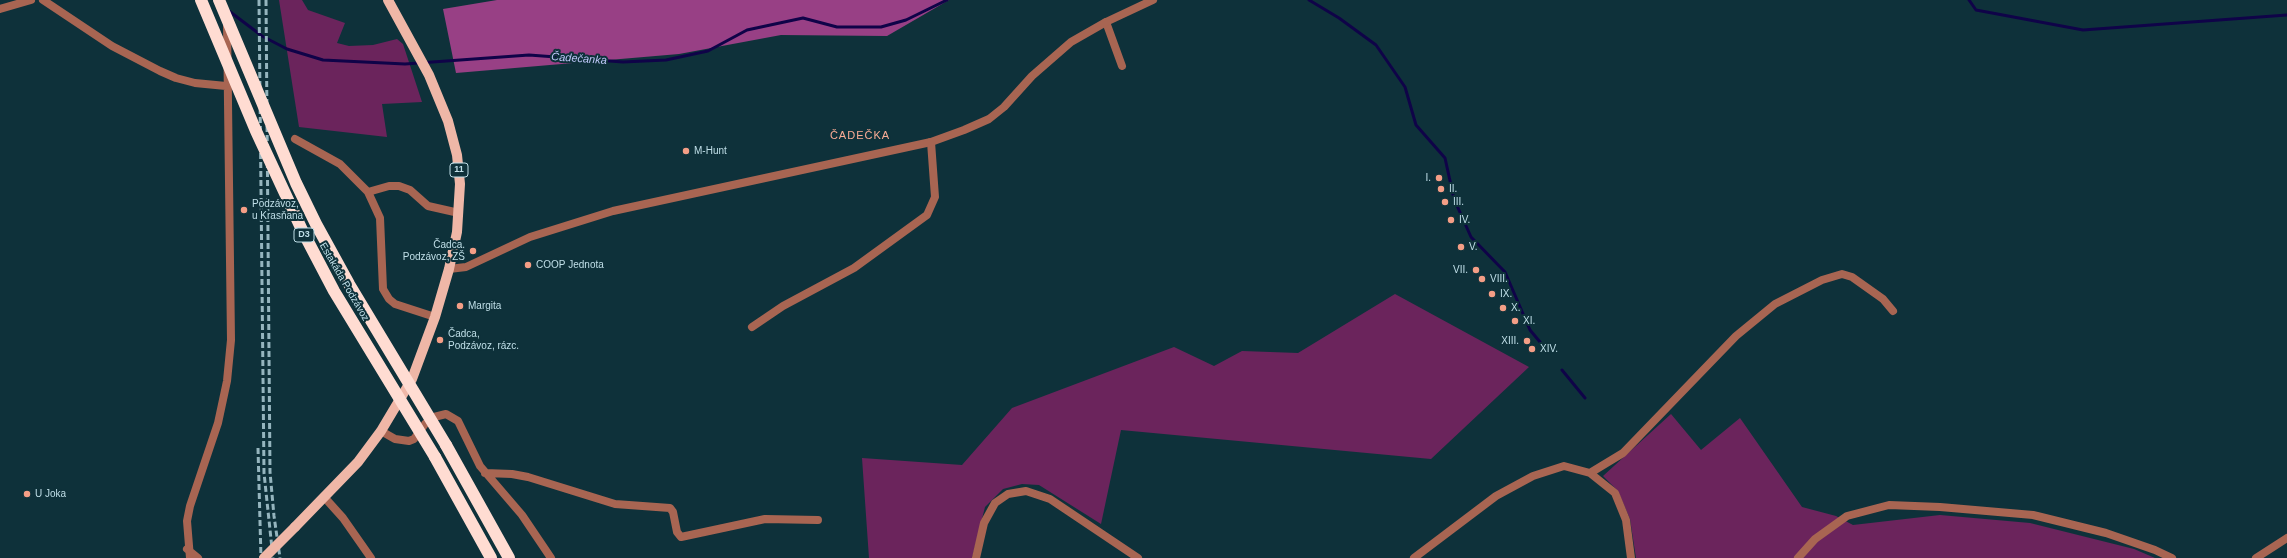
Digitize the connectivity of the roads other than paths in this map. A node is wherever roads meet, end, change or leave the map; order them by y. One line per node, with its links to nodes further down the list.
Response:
1 (31, 0): 7 (street)
2 (43, 0): 10 (street)
3 (201, 0): 30 (highway, Estakáda Podzávoz / D3, bridge)
4 (388, 0): 14 (main road, 11)
5 (1153, 0): 8 (street)
6 (223, 1): 10 (street, bridge); 31 (highway, Estakáda Podzávoz / D3, bridge)
7 (0, 9)
8 (1106, 22): 9 (street); 12 (street)
9 (1122, 66)
10 (226, 86): 25 (street)
11 (295, 139): 13 (street)
12 (932, 142): 15 (street); 18 (street)
13 (368, 192): 14 (street); 17 (street)
14 (459, 213): 15 (main road, 11)
15 (449, 269): 17 (main road, 11)
16 (1893, 311): 21 (street)
17 (435, 317): 19 (main road, 11)
18 (752, 327)
19 (381, 431): 20 (street); 22 (main road, 11)
20 (485, 473): 23 (street); 32 (street)
21 (1590, 473): 35 (street); 36 (street)
22 (325, 498): 28 (main road, 11, bridge); 29 (street)
23 (818, 520)
24 (2287, 538): 39 (street)
25 (187, 549): 26 (street); 27 (street)
26 (190, 558)
27 (198, 558)
28 (264, 558)
29 (371, 558)
30 (491, 558)
31 (509, 558)
32 (551, 558)
33 (976, 558): 34 (street)
34 (1138, 558)
35 (1414, 558)
36 (1631, 558)
37 (1798, 558): 38 (street)
38 (2172, 558)
39 (2258, 558)

